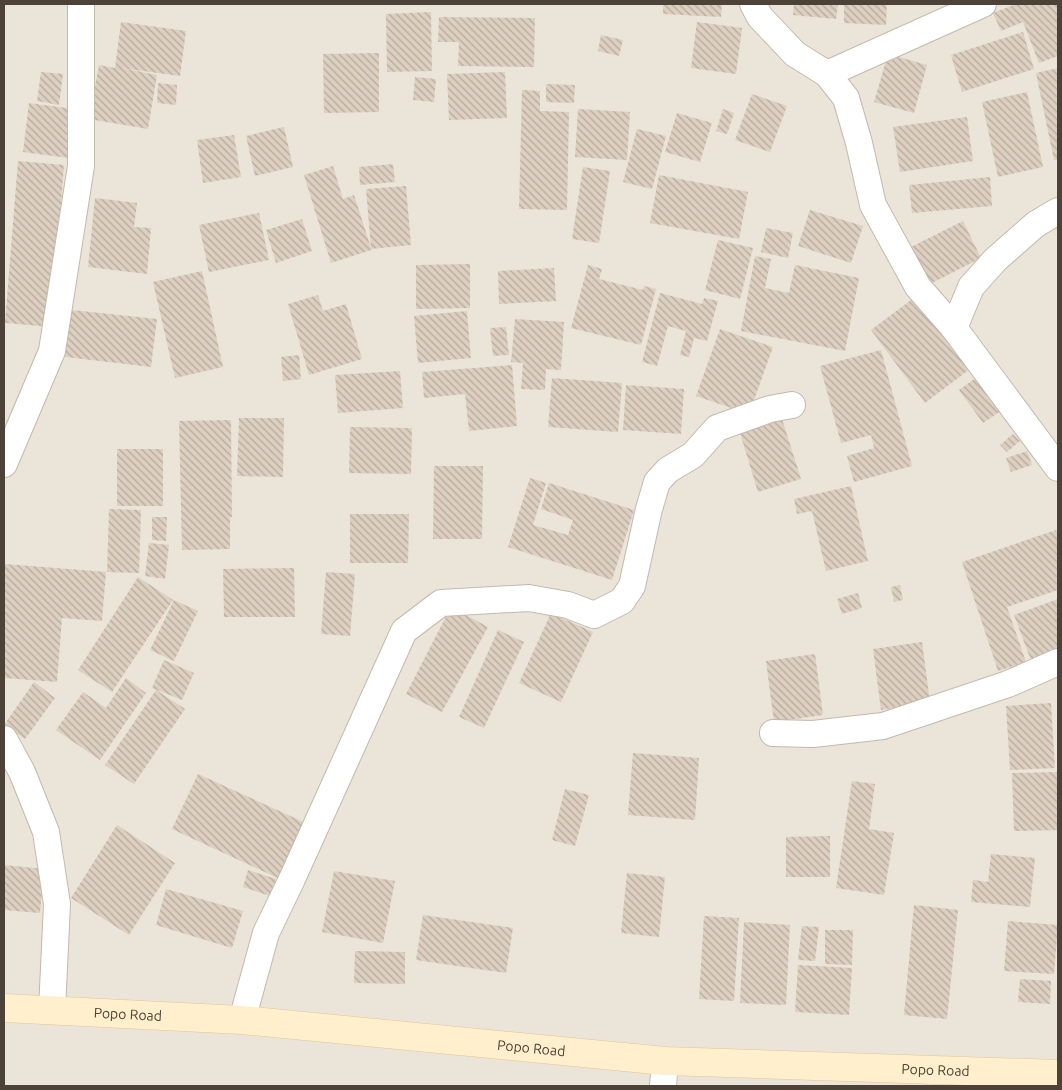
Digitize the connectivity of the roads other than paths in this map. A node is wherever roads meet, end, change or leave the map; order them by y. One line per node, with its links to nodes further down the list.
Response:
1 (80, 4): 8 (street)
2 (753, 4): 4 (street)
3 (983, 4): 4 (street)
4 (827, 74): 6 (street)
5 (1058, 211): 6 (street)
6 (954, 328): 9 (street)
7 (792, 405): 15 (street)
8 (4, 464)
9 (1058, 468)
10 (1058, 662): 11 (street)
11 (773, 733)
12 (4, 739): 14 (street)
13 (4, 1008): 14 (main road, Popo Road)
14 (52, 1010): 15 (main road, Popo Road)
15 (242, 1020): 16 (main road, Popo Road)
16 (664, 1074): 17 (main road, Popo Road)
17 (1058, 1074)

